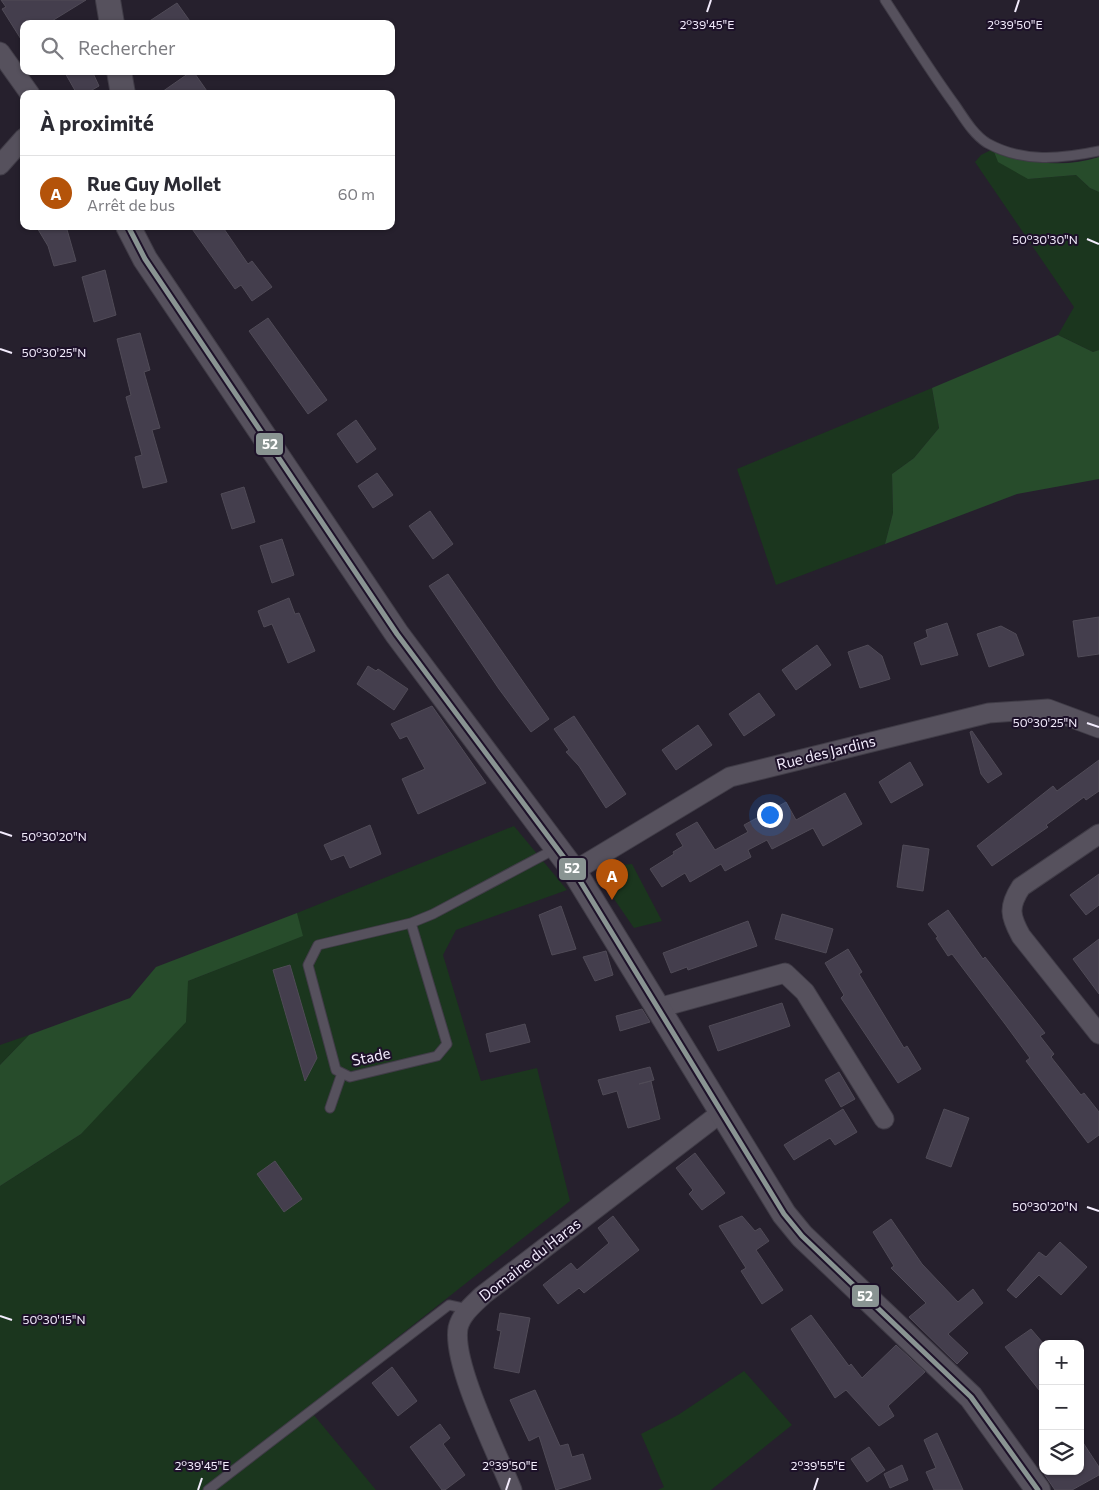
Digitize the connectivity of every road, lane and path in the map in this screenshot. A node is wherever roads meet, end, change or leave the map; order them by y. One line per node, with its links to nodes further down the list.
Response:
1 (108, 0): 3 (street)
2 (886, 0): 9 (lane)
3 (111, 20)
4 (0, 52): 6 (street)
5 (120, 75): 7 (street)
6 (27, 90)
7 (122, 90)
8 (20, 142): 10 (street)
9 (1099, 151)
10 (0, 165)
11 (130, 230): 13 (street)
12 (142, 230): 13 (street)
13 (145, 259): 16 (street)
14 (1099, 728): 17 (street, Rue des Jardins)
15 (1099, 834): 20 (street)
16 (557, 848): 17 (street); 18 (lane, Stade)
17 (574, 870): 19 (street)
18 (411, 923): 21 (lane, Stade); 21 (lane, Stade)
19 (658, 1008): 23 (street); 24 (street)
20 (1099, 1034)
21 (342, 1073): 22 (lane)
22 (330, 1108)
23 (722, 1112): 25 (street, Domaine du Haras); 28 (street)
24 (884, 1119)
25 (468, 1309): 26 (lane); 27 (street, Domaine du Haras)
26 (208, 1490)
27 (512, 1490)
28 (1038, 1490)

